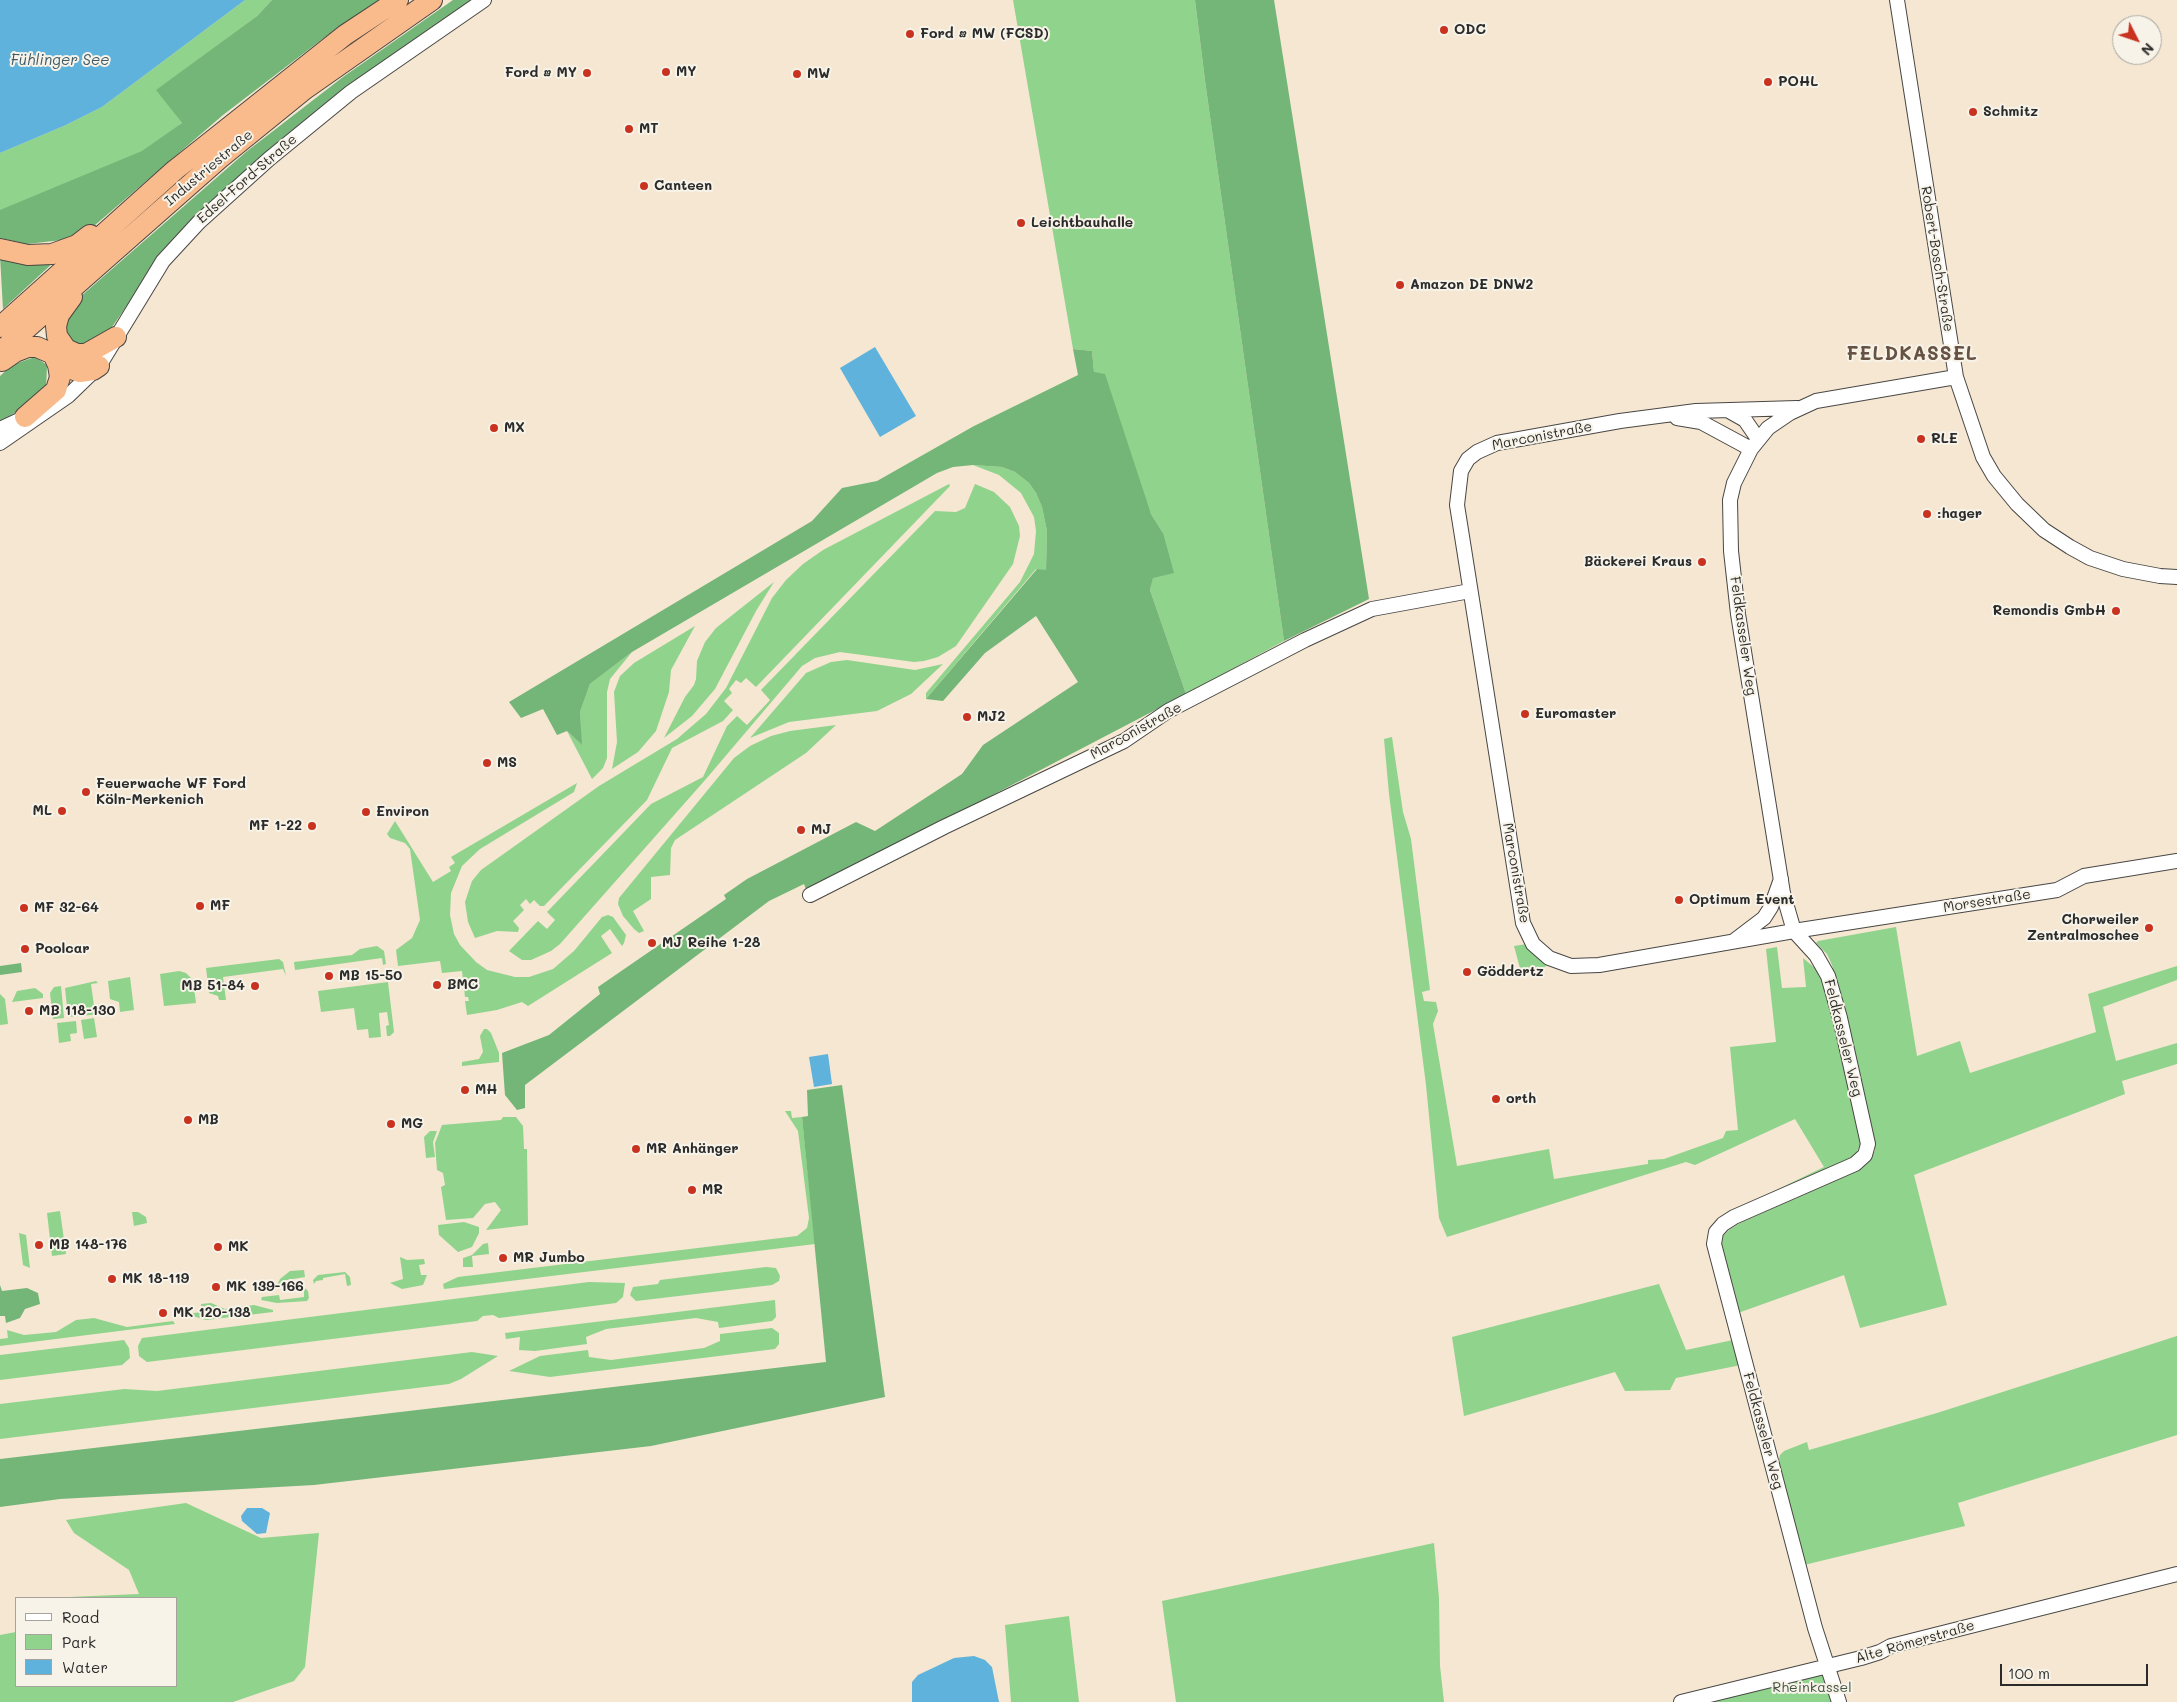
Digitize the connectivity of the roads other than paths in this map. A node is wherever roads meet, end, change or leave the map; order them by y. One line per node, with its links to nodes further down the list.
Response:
1 (398, 0): 5 (highway, Industriestraße)
2 (432, 0): 7 (highway, Industriestraße)
3 (484, 0): 9 (street, Edsel-Ford-Straße)
4 (1896, 0): 14 (street, Robert-Bosch-Straße)
5 (175, 170): 6 (highway); 8 (highway, Industriestraße)
6 (0, 249)
7 (103, 259): 9 (highway); 10 (highway, Industriestraße)
8 (0, 327)
9 (116, 337): 13 (street, Edsel-Ford-Straße)
10 (0, 352)
11 (53, 354): 12 (highway); 13 (highway); 19 (highway)
12 (0, 362)
13 (99, 366): 15 (street, Edsel-Ford-Straße)
14 (1956, 377): 16 (street, Feldkasseler Weg); 23 (street, Robert-Bosch-Straße)
15 (58, 403): 19 (street, Edsel-Ford-Straße); 21 (street, Edsel-Ford-Straße)
16 (1800, 408): 17 (street, Marconistraße); 22 (street, Feldkasseler Weg)
17 (1728, 410): 18 (street, Marconistraße); 22 (street)
18 (1664, 415): 22 (street, Marconistraße); 24 (street, Marconistraße)
19 (25, 417): 20 (street, Edsel-Ford-Straße)
20 (0, 429)
21 (0, 443)
22 (1754, 444): 26 (street, Feldkasseler Weg)
23 (2177, 576)
24 (1470, 591): 27 (street, Marconistraße); 29 (street, Marconistraße)
25 (2177, 861): 28 (street, Morsestraße)
26 (1781, 879): 28 (street, Feldkasseler Weg); 29 (street)
27 (810, 895)
28 (1794, 931): 29 (street, Marconistraße); 31 (street, Feldkasseler Weg)
29 (1732, 943)
30 (2177, 1574): 31 (street, Alte Römerstraße)
31 (1827, 1666): 32 (street, Alte Römerstraße); 33 (street, Feldkasseler Weg)
32 (1681, 1702)
33 (1839, 1702)

